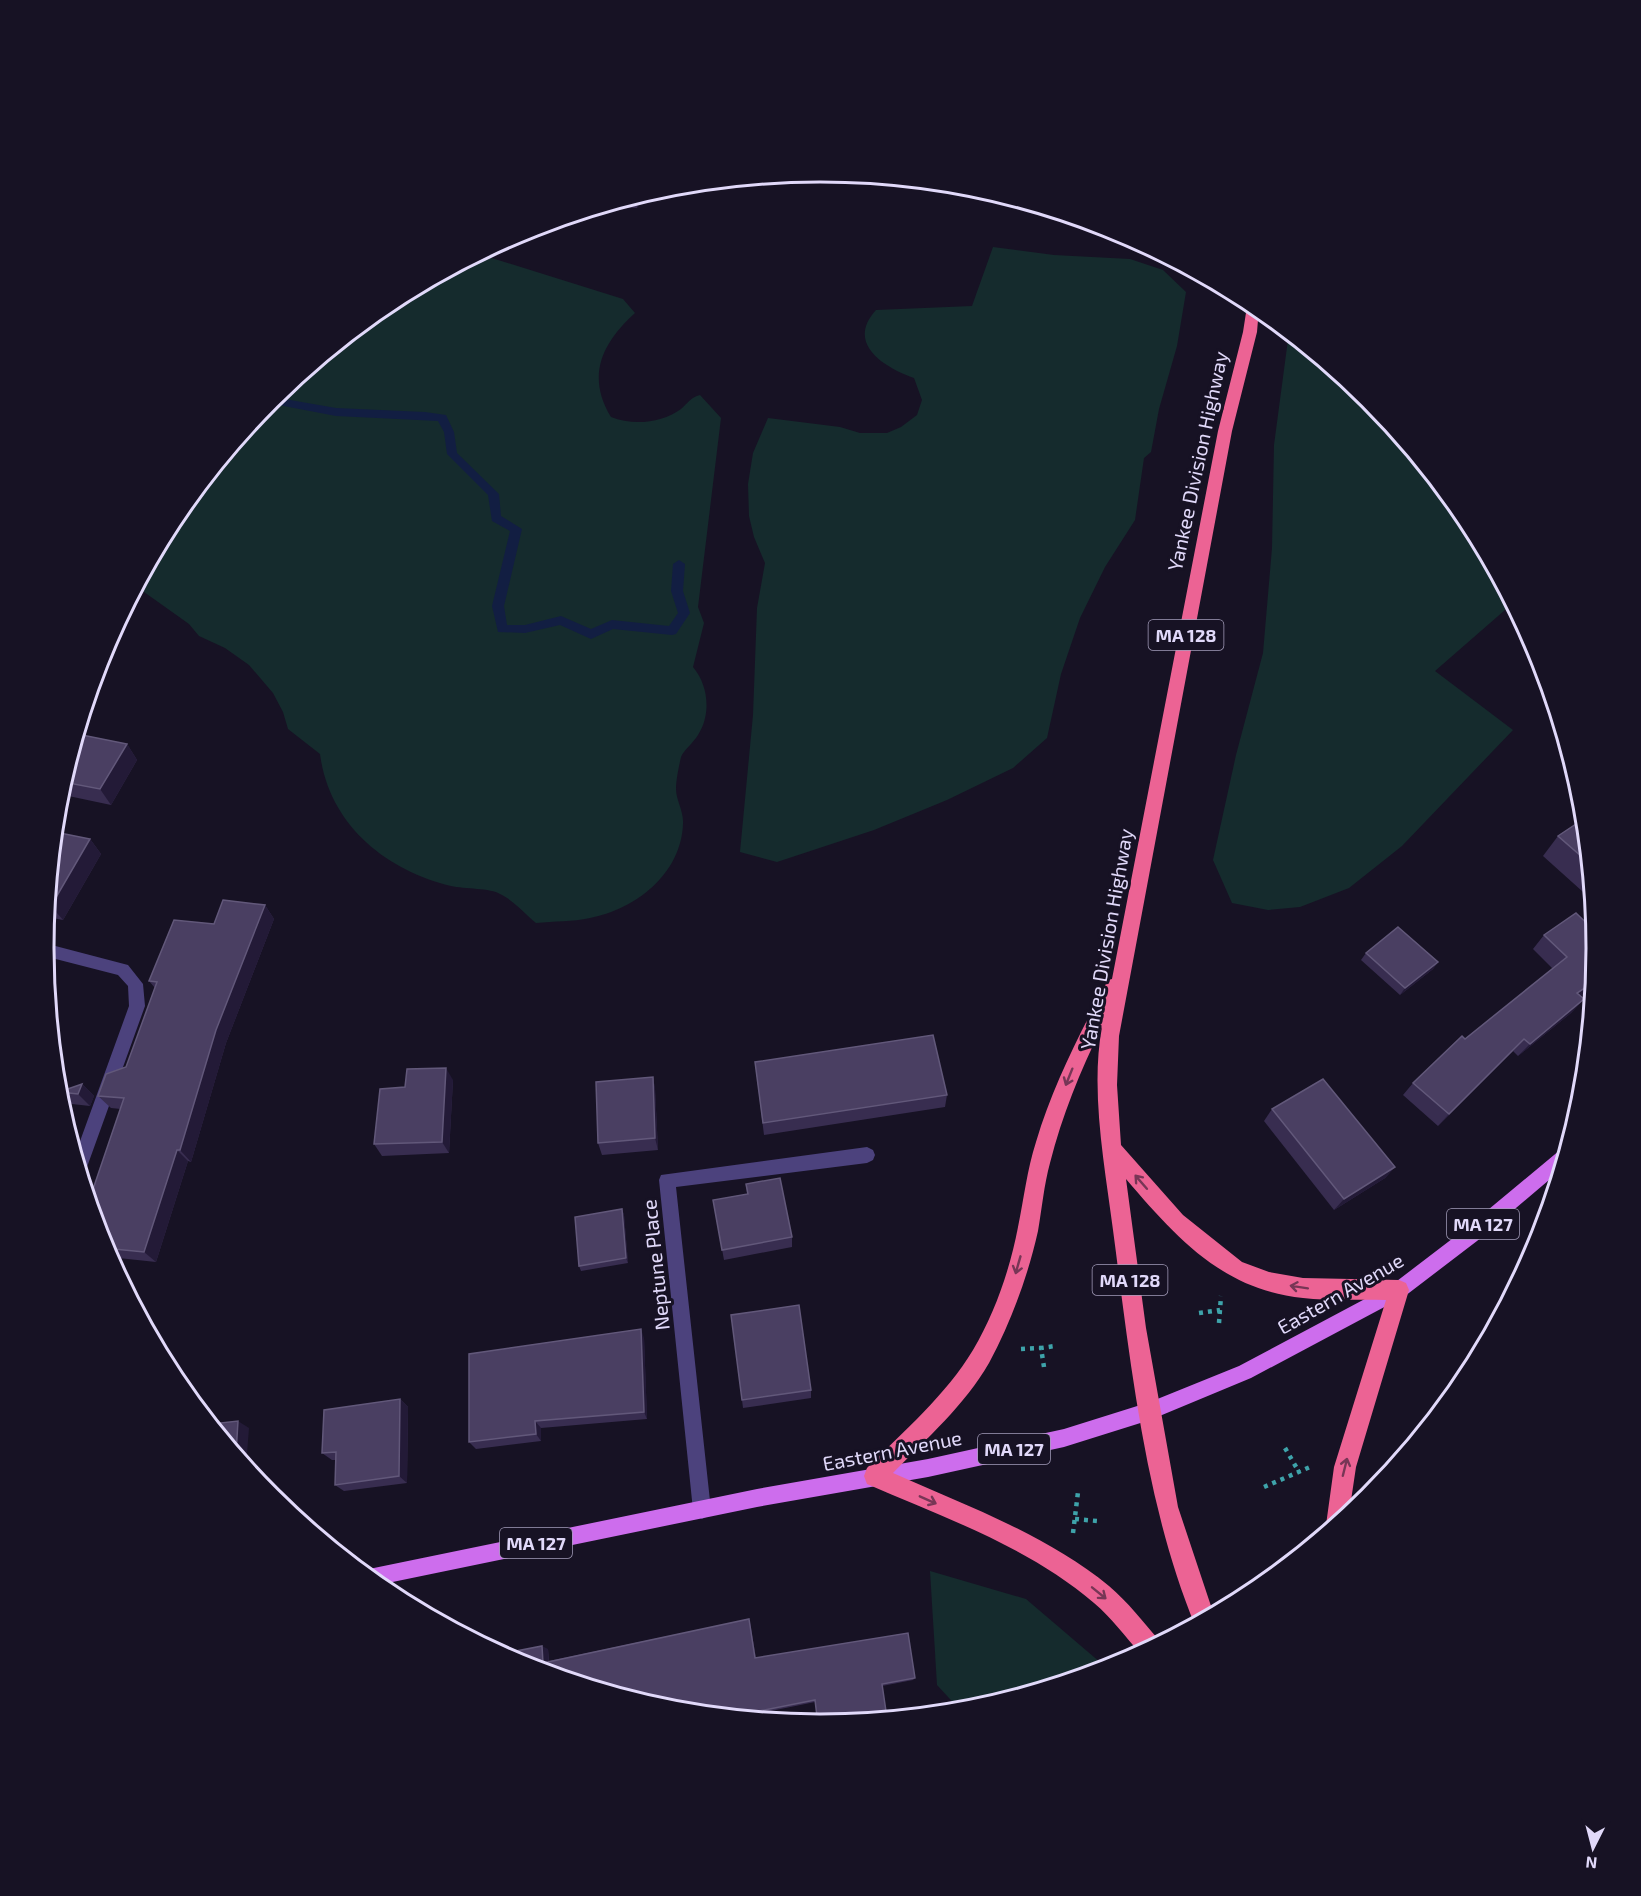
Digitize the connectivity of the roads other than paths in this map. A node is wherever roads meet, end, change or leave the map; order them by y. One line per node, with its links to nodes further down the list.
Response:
1 (1252, 315): 3 (highway, Yankee Division Highway / MA 128)
2 (1258, 319): 3 (highway)
3 (1250, 332): 5 (highway, Yankee Division Highway / MA 128)
4 (54, 952): 8 (street)
5 (1123, 968): 6 (highway, Yankee Division Highway / MA 128); 12 (highway, one-way to 12)
6 (1112, 1148): 10 (highway, one-way to 6); 11 (highway, Yankee Division Highway / MA 128)
7 (867, 1155): 13 (street, Neptune Place)
8 (83, 1156)
9 (1555, 1164): 10 (main road, Eastern Avenue / MA 127)
10 (1399, 1290): 11 (main road, Eastern Avenue / MA 127); 14 (highway, one-way to 10)
11 (1150, 1411): 12 (main road, Eastern Avenue / MA 127); 16 (highway, Yankee Division Highway / MA 128)
12 (874, 1476): 13 (main road, Eastern Avenue / MA 127); 17 (highway, one-way to 17)
13 (702, 1510): 15 (main road, Eastern Avenue / MA 127)
14 (1339, 1512)
15 (381, 1575)
16 (1202, 1613)
17 (1145, 1642)

